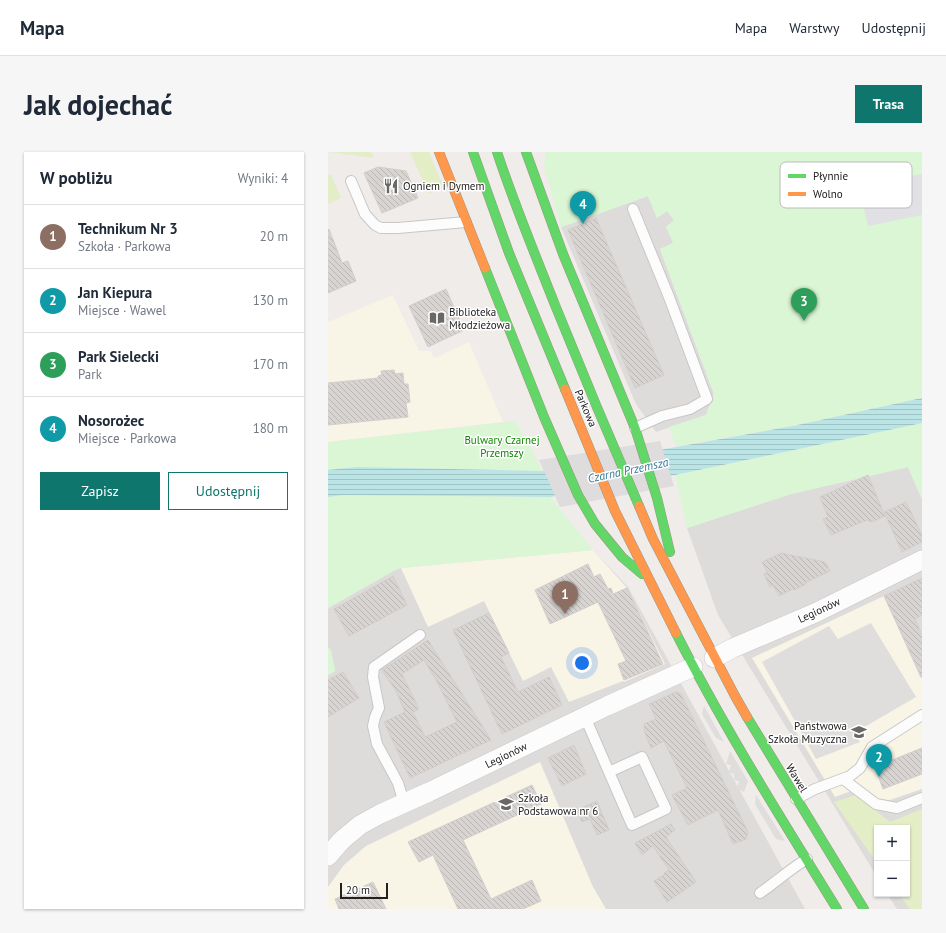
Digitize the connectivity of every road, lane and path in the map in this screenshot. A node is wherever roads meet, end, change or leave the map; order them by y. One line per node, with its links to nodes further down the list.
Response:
1 (439, 152): 7 (street)
2 (473, 152): 10 (street, Parkowa)
3 (497, 152): 11 (street, Parkowa)
4 (529, 154): 8 (street)
5 (351, 181): 7 (lane)
6 (633, 209): 8 (lane)
7 (466, 222): 10 (street)
8 (635, 428): 11 (street)
9 (922, 560): 13 (street, Legionów)
10 (649, 580): 14 (street, Parkowa)
11 (680, 592): 13 (street, Parkowa)
12 (420, 636): 21 (lane)
13 (714, 658): 20 (street, Wawel)
14 (693, 667): 16 (street, Legionów); 23 (street)
15 (922, 715): 18 (lane)
16 (585, 717): 17 (lane); 21 (street, Legionów)
17 (609, 772): 17 (lane)
18 (843, 779): 19 (lane); 20 (lane)
19 (922, 798)
20 (796, 799): 26 (street, Wawel)
21 (404, 803): 22 (street, Legionów)
22 (328, 856)
23 (807, 859): 24 (lane); 25 (street)
24 (760, 893)
25 (837, 909)
26 (864, 909)

